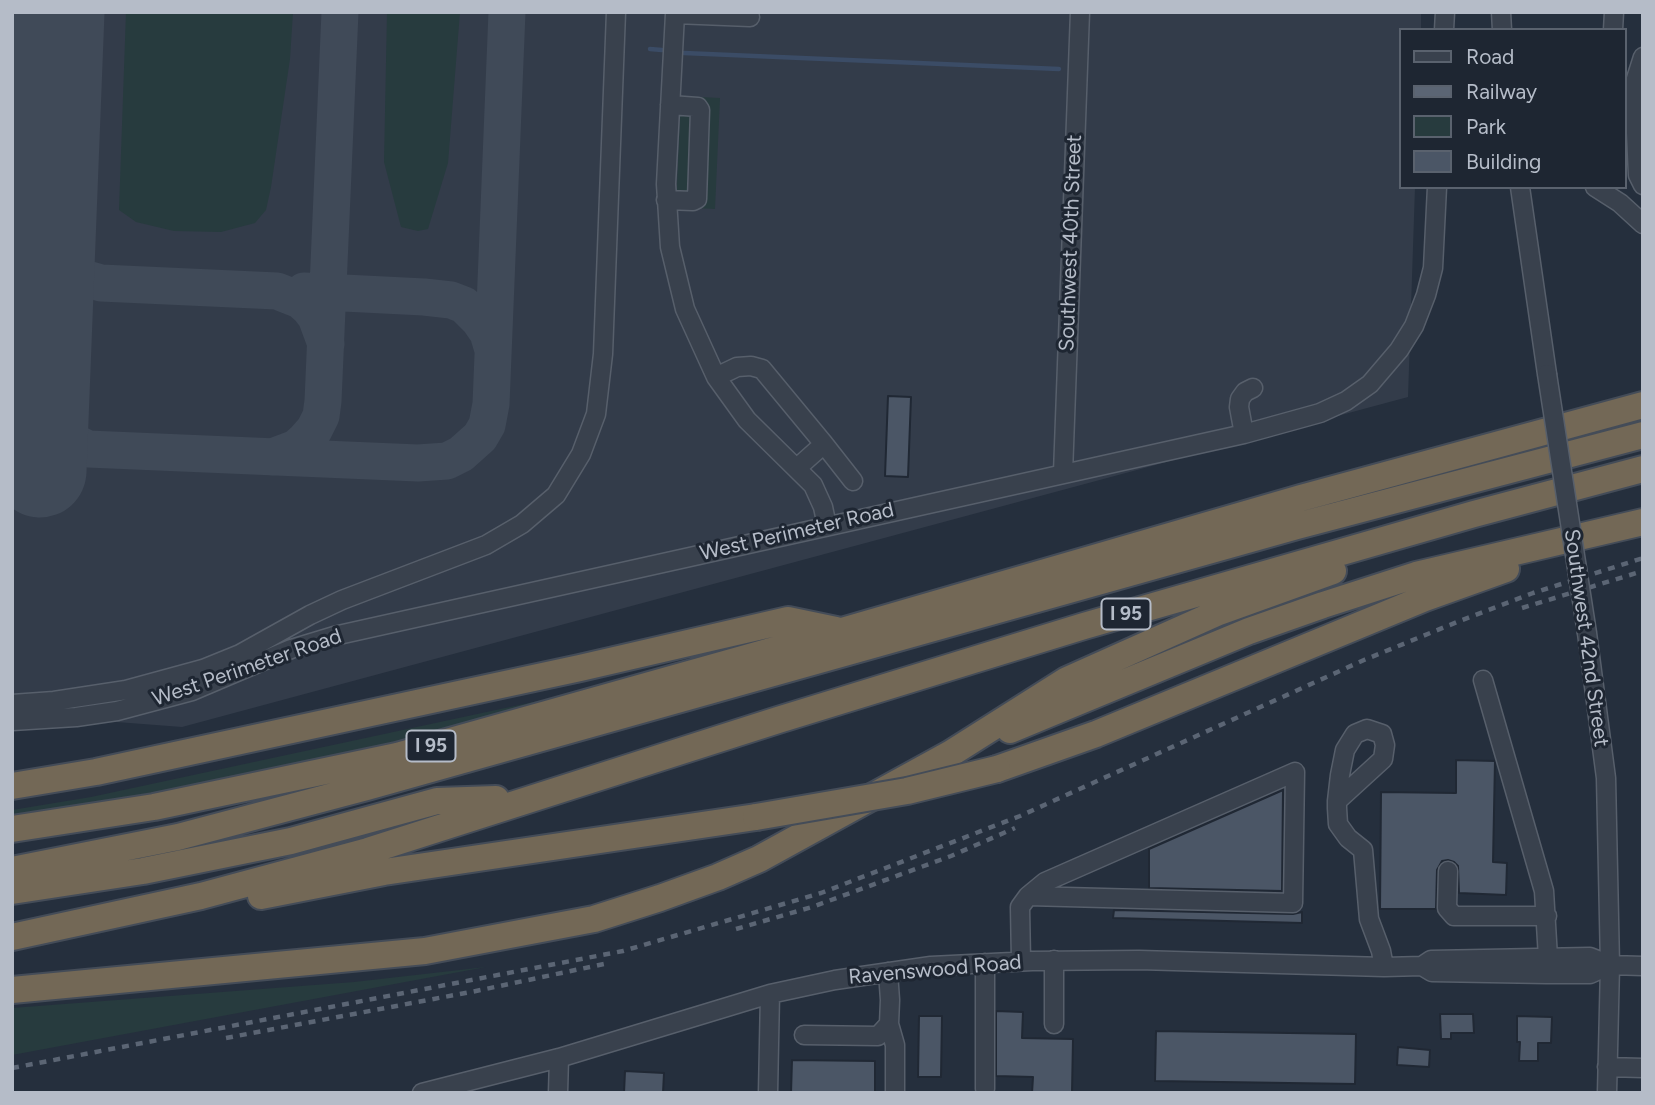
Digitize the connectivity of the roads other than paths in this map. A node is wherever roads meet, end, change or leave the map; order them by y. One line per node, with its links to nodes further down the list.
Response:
1 (616, 12): 28 (street)
2 (1080, 12): 21 (street, Southwest 40th Street)
3 (750, 17): 5 (street)
4 (1643, 57): 6 (street)
5 (670, 105): 10 (street); 10 (street)
6 (1635, 178)
7 (1437, 189): 15 (street, West Perimeter Road)
8 (1520, 189): 51 (street, Southwest 42nd Street, bridge)
9 (1598, 189): 11 (street)
10 (666, 201): 12 (street)
11 (1643, 224)
12 (716, 377): 17 (street); 19 (street)
13 (1253, 388): 15 (street)
14 (1643, 405): 26 (highway, I 95)
15 (1244, 433): 21 (street, West Perimeter Road)
16 (1643, 435): 34 (highway)
17 (824, 443): 19 (street); 22 (street)
18 (1643, 455): 35 (highway)
19 (797, 468): 25 (street)
20 (1643, 470): 23 (highway, I 95)
21 (1063, 473): 25 (street, West Perimeter Road)
22 (853, 481)
23 (1474, 514): 30 (highway); 44 (highway, I 95)
24 (1633, 524): 30 (highway); 44 (highway, bridge)
25 (827, 526): 29 (street, West Perimeter Road)
26 (842, 631): 31 (highway); 37 (highway, I 95)
27 (1483, 680): 43 (street)
28 (12, 704)
29 (12, 721)
30 (950, 754): 56 (highway)
31 (96, 772): 32 (highway); 33 (highway)
32 (12, 778)
33 (12, 786)
34 (367, 788): 38 (highway); 39 (highway)
35 (496, 799): 41 (highway); 45 (highway)
36 (1337, 801): 54 (street)
37 (12, 829)
38 (12, 847)
39 (12, 870)
40 (1448, 871): 43 (street)
41 (12, 891)
42 (1028, 896): 42 (street); 49 (street)
43 (1547, 916): 47 (street)
44 (106, 917): 46 (highway, I 95)
45 (12, 919)
46 (12, 937)
47 (1548, 958): 51 (street, Ravenswood Road); 52 (street, Ravenswood Road)
48 (1054, 960): 49 (street, Ravenswood Road); 54 (street, Ravenswood Road); 59 (street)
49 (1021, 961): 50 (street, Ravenswood Road)
50 (985, 963): 55 (street, Ravenswood Road); 64 (street)
51 (1610, 965): 52 (street, Ravenswood Road); 53 (street, Ravenswood Road); 62 (street, Southwest 42nd Street)
52 (1422, 966): 54 (street, Ravenswood Road)
53 (1643, 966)
54 (1384, 967)
55 (888, 972): 57 (street, Ravenswood Road); 58 (street)
56 (12, 990)
57 (770, 994): 61 (street, Ravenswood Road); 67 (street)
58 (888, 1024): 60 (street); 68 (street)
59 (1054, 1024)
60 (804, 1035)
61 (559, 1058): 65 (street, Ravenswood Road); 66 (street)
62 (1607, 1068): 63 (street); 69 (street, Southwest 42nd Street)
63 (1643, 1068)
64 (985, 1089)
65 (422, 1093)
66 (558, 1093)
67 (768, 1093)
68 (895, 1093)
69 (1607, 1093)

